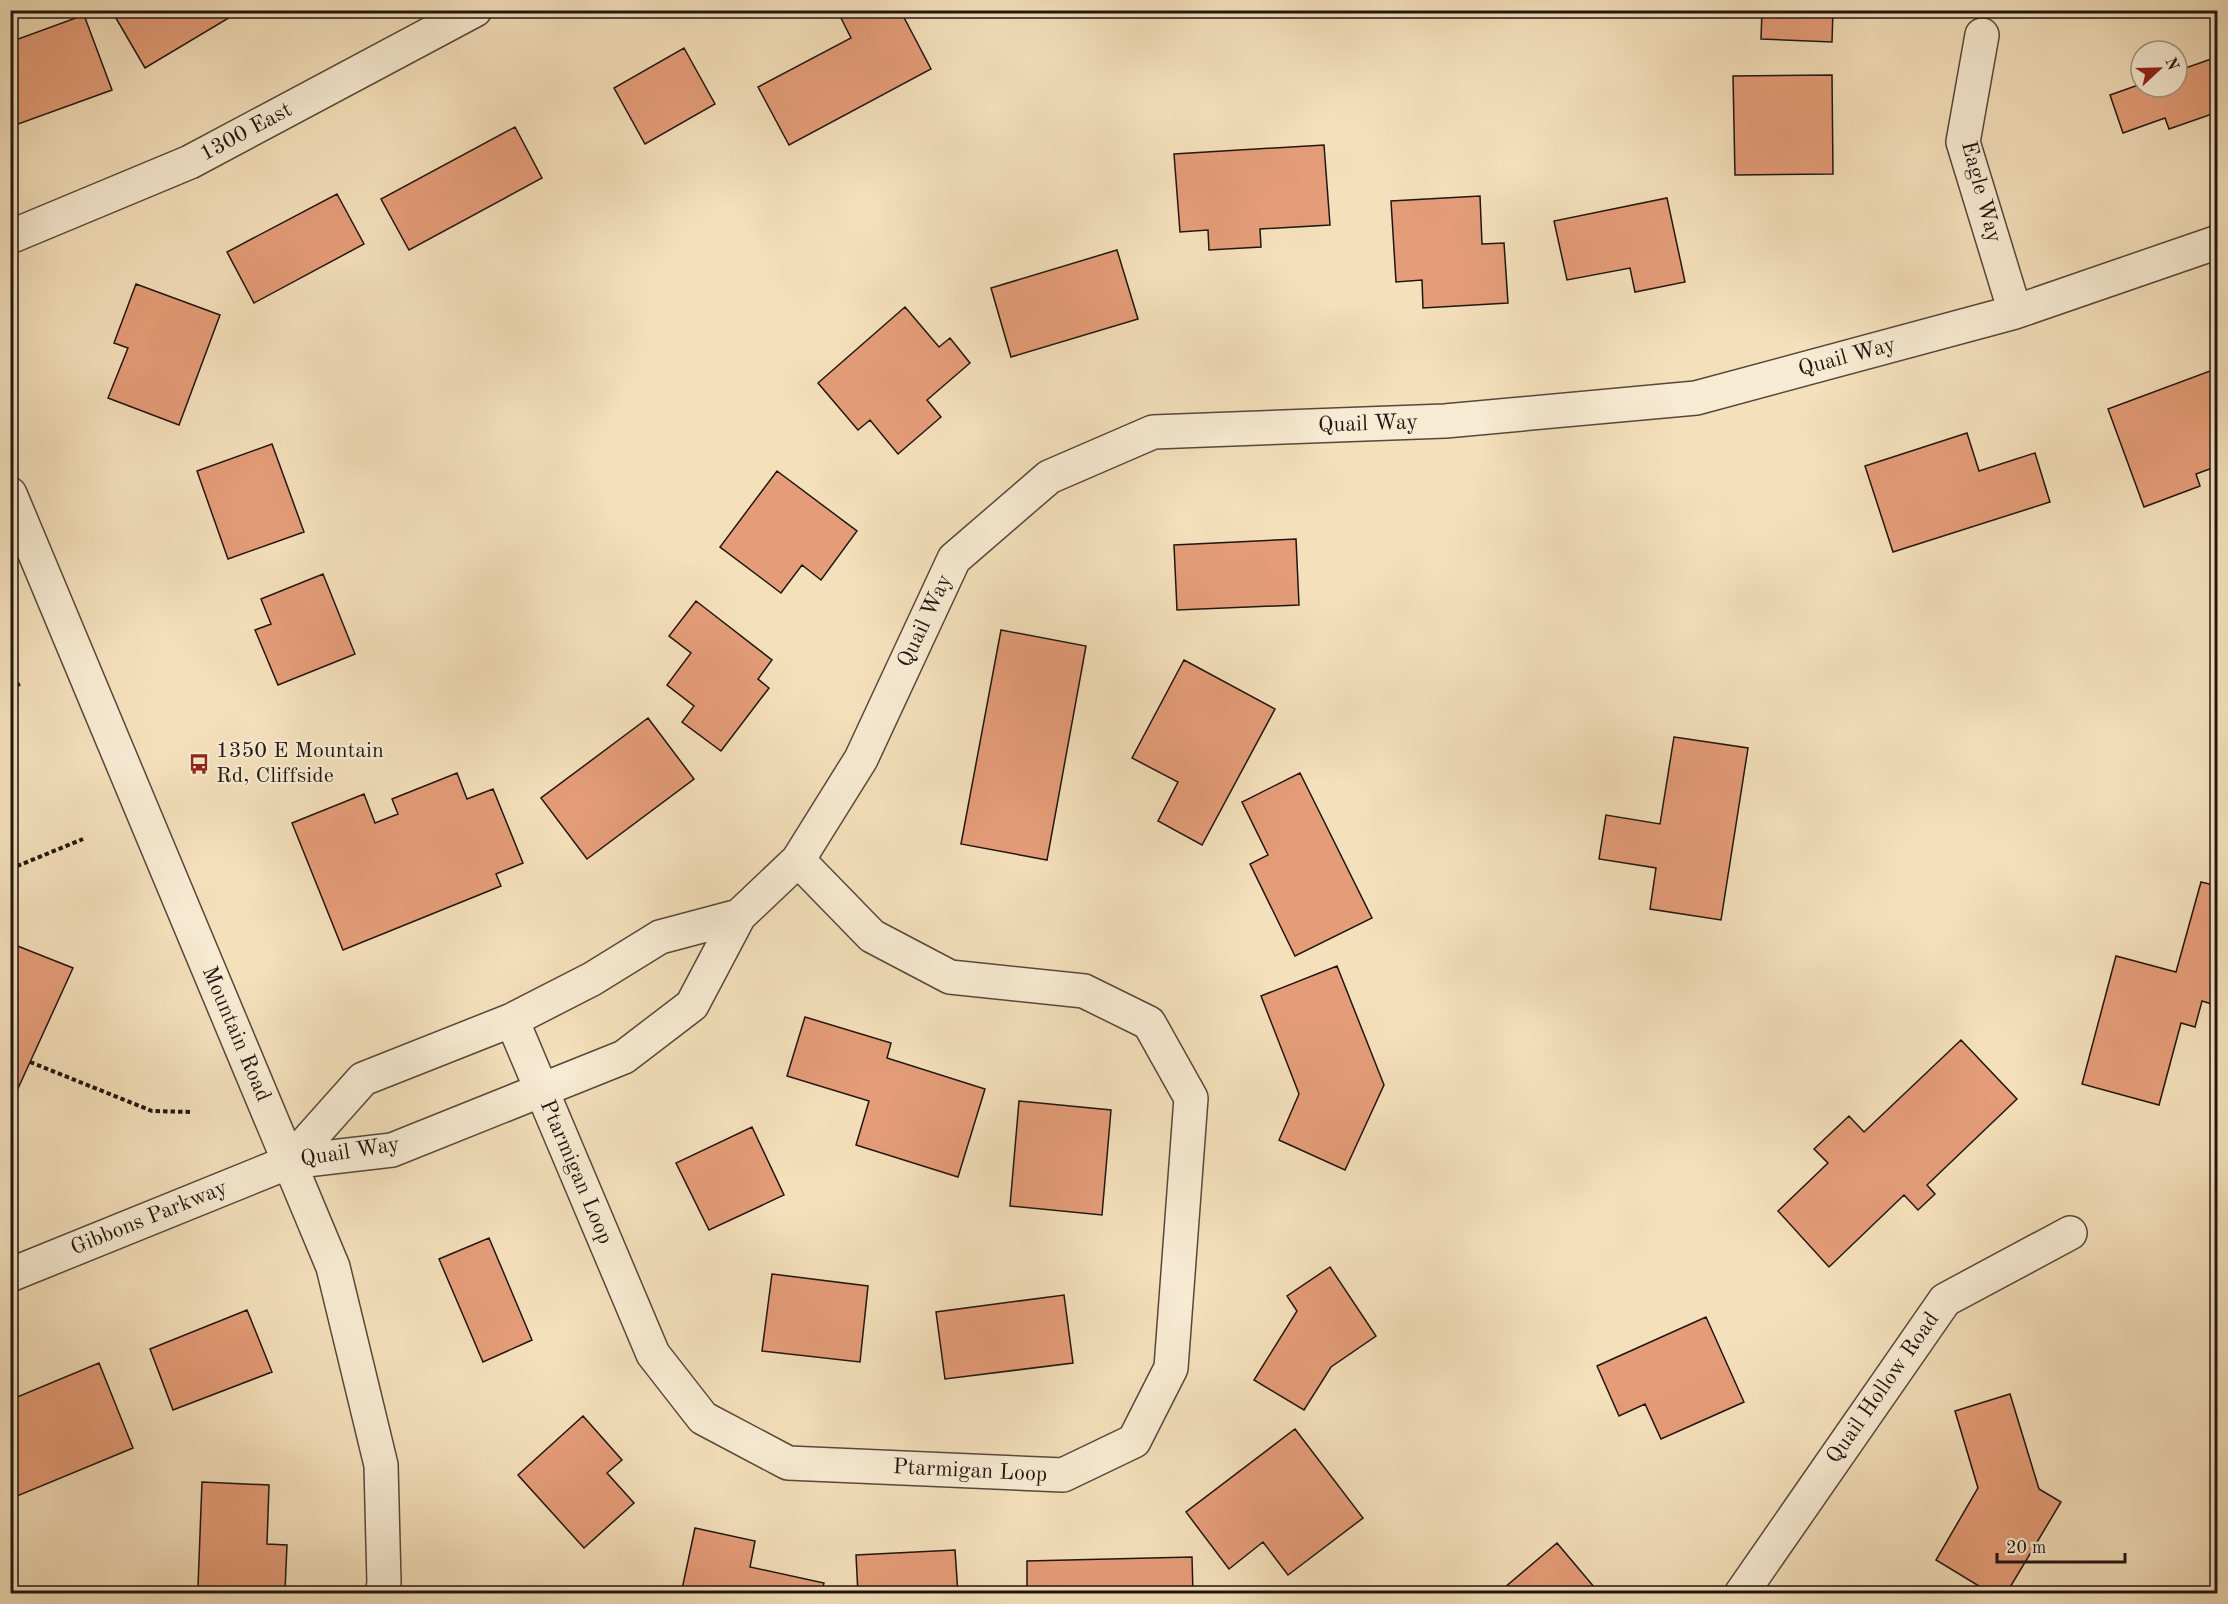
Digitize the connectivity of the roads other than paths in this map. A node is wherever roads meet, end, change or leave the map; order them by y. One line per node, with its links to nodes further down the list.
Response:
1 (475, 10): 3 (street, 1300 East)
2 (1982, 35): 5 (street, Eagle Way)
3 (10, 237)
4 (2217, 242): 5 (street, Quail Way)
5 (2015, 312): 7 (street, Quail Way)
6 (10, 494): 11 (street, Mountain Road)
7 (798, 860): 8 (street, Quail Way); 10 (street, Ptarmigan Loop)
8 (738, 916): 9 (street, Quail Way); 10 (street, Quail Way)
9 (512, 1020): 10 (street, Ptarmigan Loop); 11 (street, Quail Way)
10 (542, 1090): 11 (street, Quail Way)
11 (288, 1162): 13 (street, Gibbons Parkway); 14 (street, Mountain Road)
12 (2070, 1233): 15 (street, Quail Hollow Road)
13 (10, 1275)
14 (382, 1593)
15 (1741, 1593)

